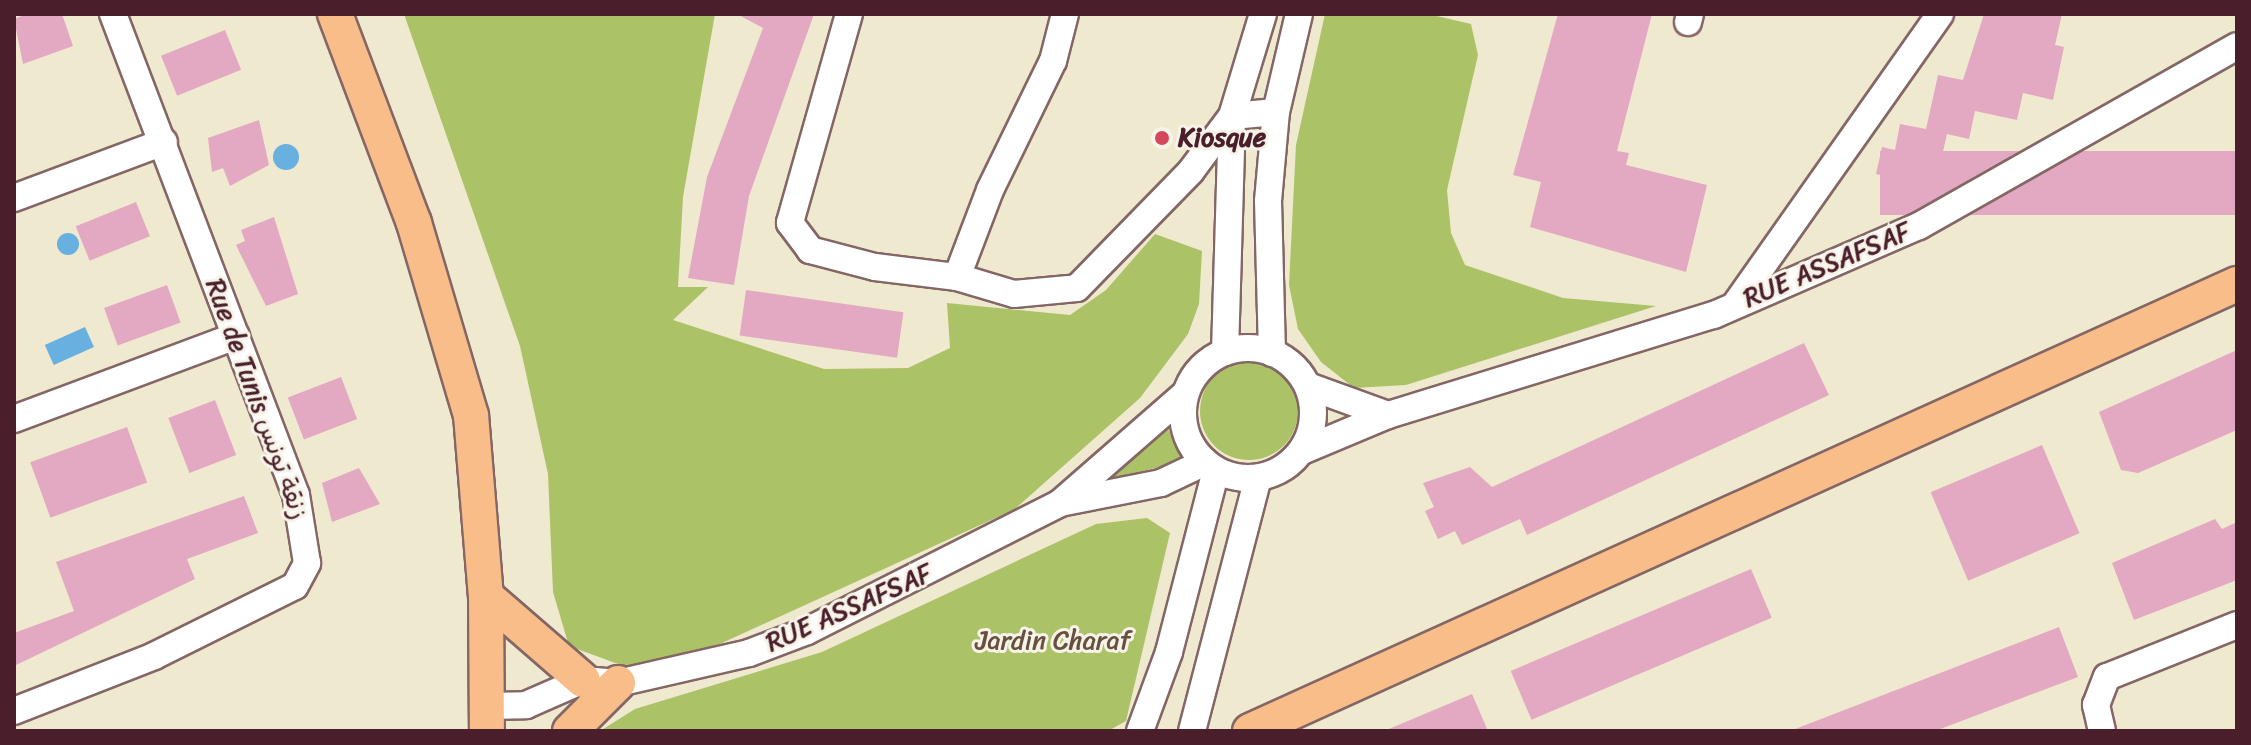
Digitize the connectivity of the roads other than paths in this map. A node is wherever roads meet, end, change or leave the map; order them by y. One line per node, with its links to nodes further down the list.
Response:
1 (113, 14): 11 (street, Rue de Tunis زنقة تونس)
2 (335, 14): 27 (main road)
3 (849, 14): 13 (street)
4 (1065, 14): 13 (street)
5 (1263, 14): 10 (street)
6 (1299, 14): 9 (street)
7 (1940, 14): 15 (street)
8 (2237, 46): 15 (street, RUE ASSAFSAF)
9 (1276, 112): 10 (street); 18 (street)
10 (1232, 116): 13 (street); 17 (street)
11 (164, 142): 12 (street); 16 (street, Rue de Tunis زنقة تونس)
12 (14, 198)
13 (957, 277)
14 (2237, 284): 36 (main road)
15 (1737, 302): 21 (street, RUE ASSAFSAF)
16 (236, 336): 22 (street); 31 (street, Rue de Tunis زنقة تونس)
17 (1225, 352): 18 (street); 20 (street)
18 (1272, 353): 19 (street)
19 (1308, 386): 21 (street); 23 (street)
20 (1185, 394): 24 (street); 26 (street, RUE ASSAFSAF)
21 (1388, 415): 23 (street, RUE ASSAFSAF)
22 (14, 419)
23 (1302, 451): 25 (street)
24 (1211, 466): 25 (street); 26 (street, RUE ASSAFSAF); 34 (street)
25 (1258, 477): 35 (street)
26 (1060, 503): 30 (street, RUE ASSAFSAF)
27 (486, 596): 29 (main road); 32 (main road)
28 (2237, 625): 37 (street)
29 (583, 680): 30 (street, RUE ASSAFSAF); 32 (street, RUE ASSAFSAF)
30 (618, 683): 33 (main road)
31 (14, 711)
32 (487, 718)
33 (570, 731)
34 (1140, 731)
35 (1192, 731)
36 (1250, 731)
37 (2102, 731)

